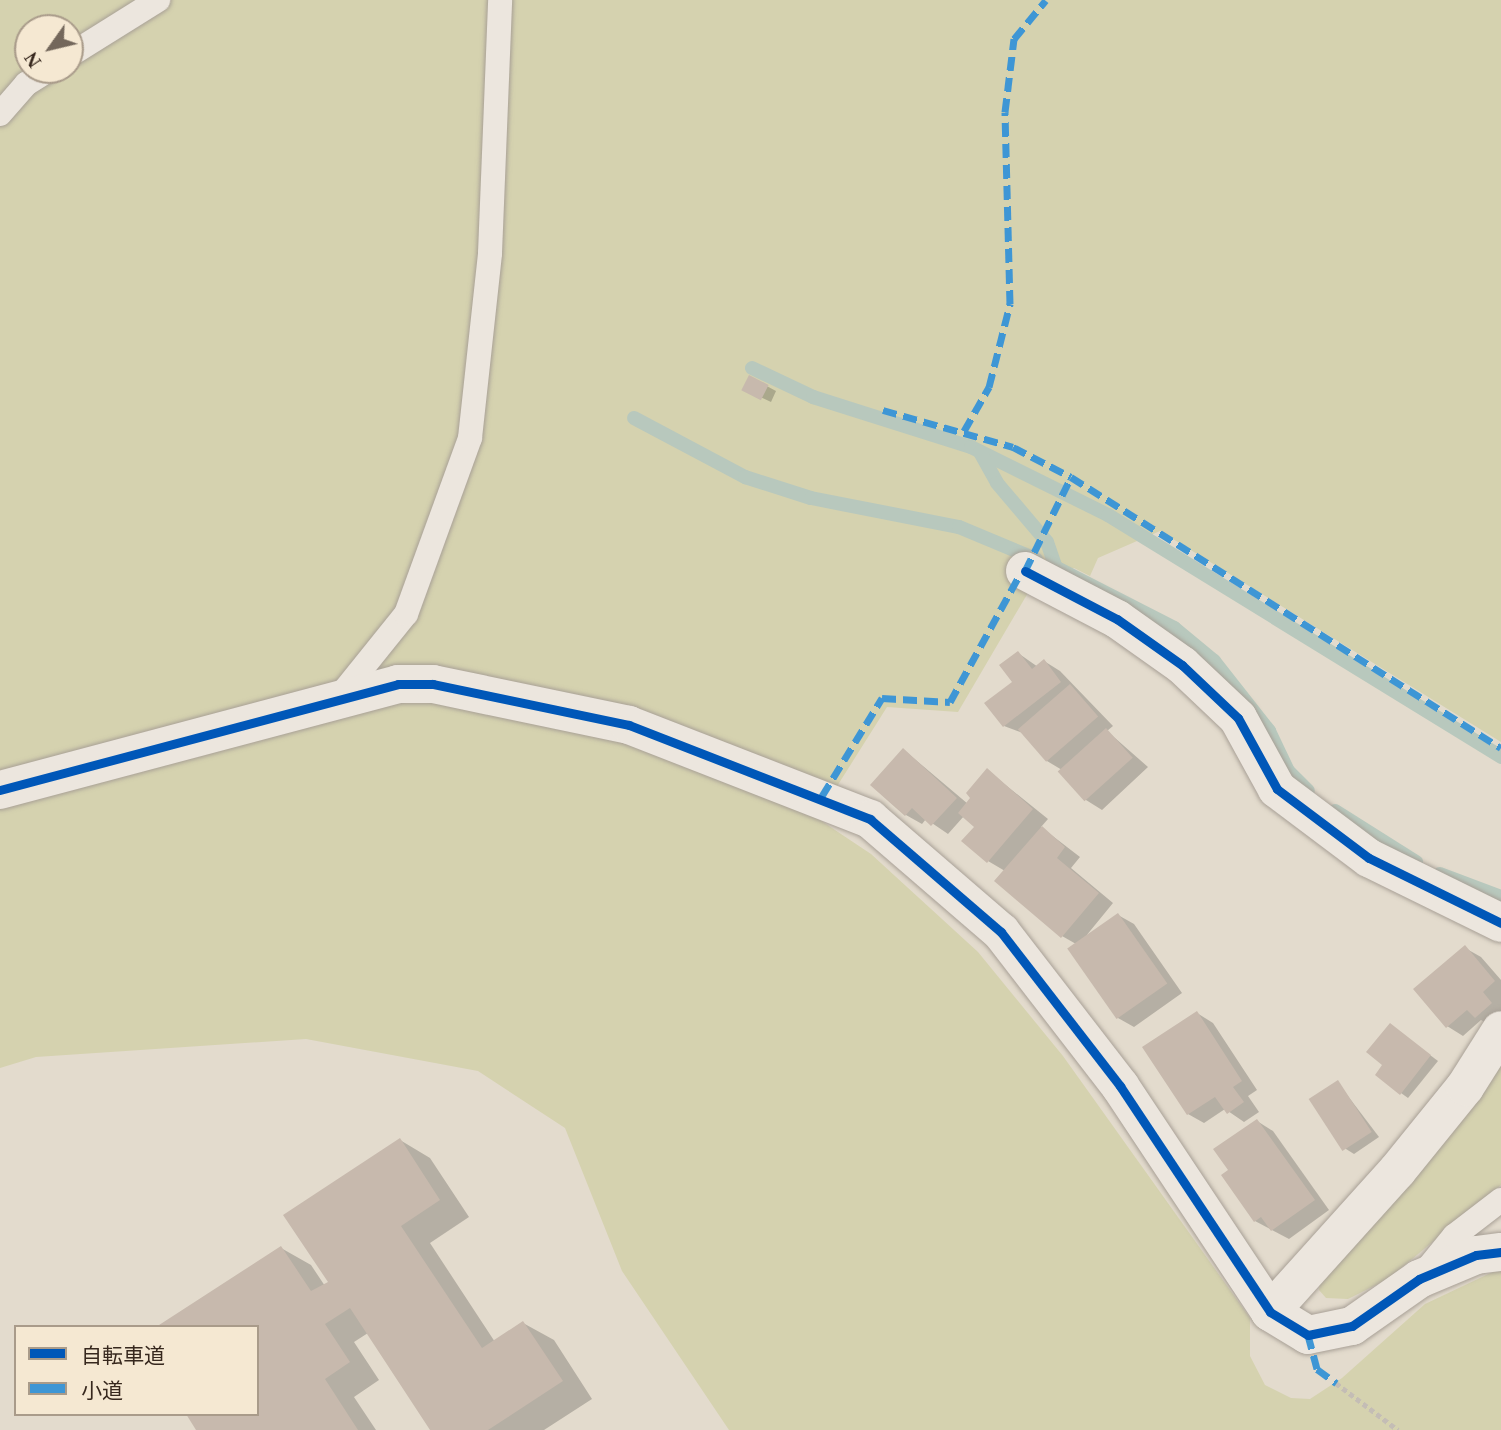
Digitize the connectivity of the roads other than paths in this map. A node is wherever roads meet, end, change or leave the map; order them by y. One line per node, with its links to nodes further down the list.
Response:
1 (158, 0): 3 (lane)
2 (500, 0): 7 (lane)
3 (84, 46)
4 (26, 84): 5 (lane)
5 (0, 114)
6 (1025, 571): 9 (street)
7 (340, 696): 8 (street); 14 (street)
8 (0, 790)
9 (1501, 923)
10 (1501, 1030): 14 (street)
11 (1501, 1200): 13 (lane)
12 (1501, 1252): 13 (street)
13 (1419, 1279): 14 (street)
14 (1270, 1312)

